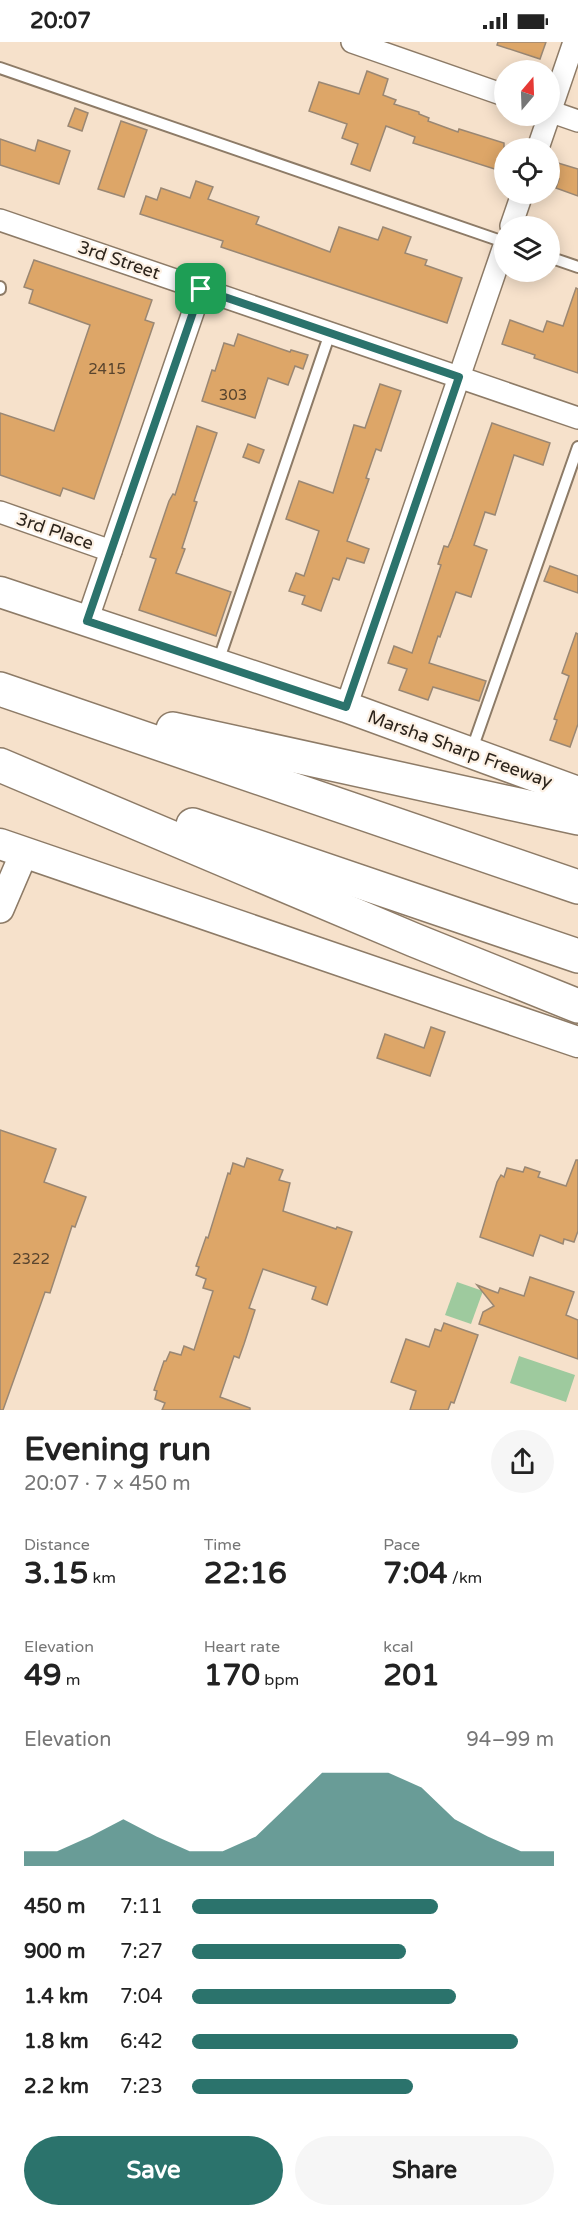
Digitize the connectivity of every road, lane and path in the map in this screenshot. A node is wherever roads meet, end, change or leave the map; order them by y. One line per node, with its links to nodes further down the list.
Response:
1 (352, 42): 5 (street)
2 (574, 42): 4 (street)
3 (0, 68): 9 (lane)
4 (560, 82)
5 (494, 92)
6 (560, 116): 7 (street)
7 (578, 121)
8 (0, 220): 13 (street, 3rd Street)
9 (494, 241)
10 (560, 261): 11 (lane)
11 (578, 267)
12 (494, 274): 15 (street)
13 (201, 289): 14 (street, 3rd Street); 19 (street)
14 (330, 333): 15 (street, 3rd Street); 22 (lane)
15 (459, 377): 16 (street, 3rd Street); 24 (street)
16 (578, 418)
17 (578, 447): 25 (lane)
18 (0, 512): 19 (street, 3rd Place)
19 (111, 550): 21 (street)
20 (0, 592): 21 (main road, Marsha Sharp Freeway)
21 (87, 621): 22 (main road, Marsha Sharp Freeway)
22 (217, 664): 24 (main road, Marsha Sharp Freeway)
23 (4, 691): 28 (highway); 30 (highway)
24 (346, 707): 25 (main road, Marsha Sharp Freeway)
25 (471, 753): 27 (main road, Marsha Sharp Freeway)
26 (0, 763): 32 (highway); 33 (highway)
27 (578, 792)
28 (578, 818)
29 (12, 849): 31 (street); 34 (main road)
30 (578, 887)
31 (0, 909)
32 (578, 956)
33 (578, 1006)
34 (578, 1042)

